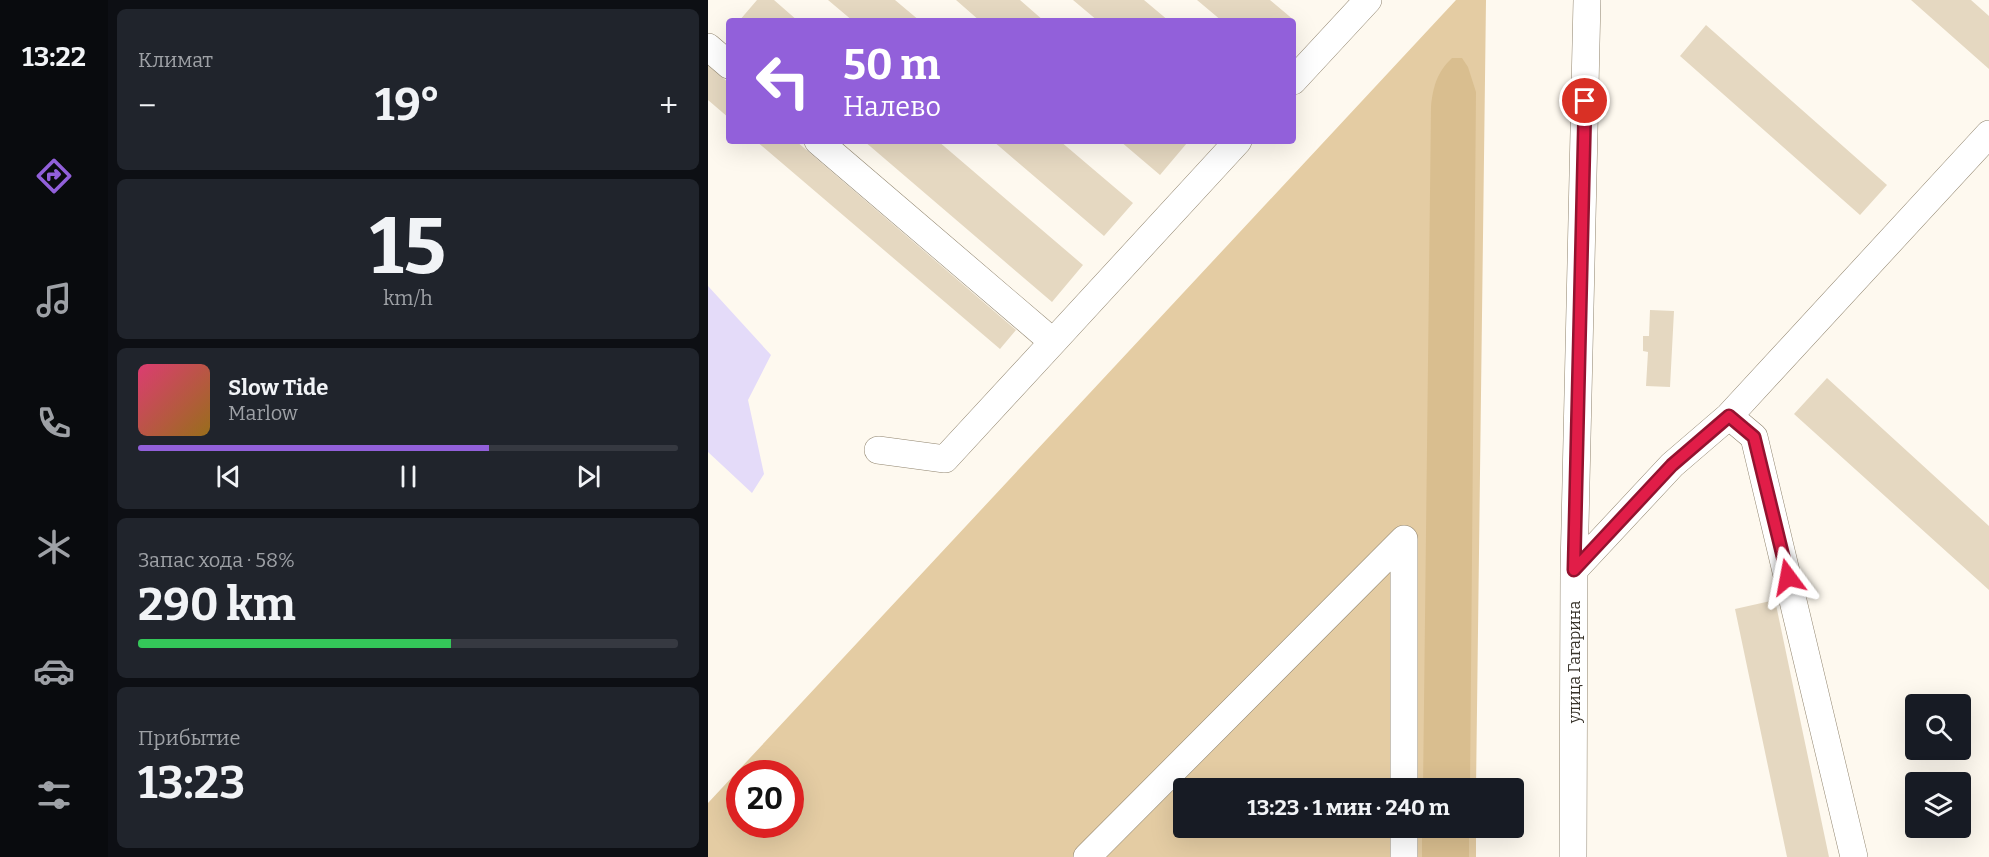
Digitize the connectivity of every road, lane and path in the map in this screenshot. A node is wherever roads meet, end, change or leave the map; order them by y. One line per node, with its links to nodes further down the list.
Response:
1 (1368, 0): 5 (street)
2 (1581, 3): 12 (street, улица Гагарина)
3 (708, 47): 4 (street)
4 (726, 62)
5 (1296, 78)
6 (1989, 134): 10 (street)
7 (822, 144): 9 (street)
8 (1235, 144): 9 (street)
9 (1053, 342): 11 (street)
10 (1729, 416): 12 (street); 18 (street)
11 (878, 450)
12 (1574, 570): 17 (street, улица Гагарина)
13 (1404, 778): 15 (street)
14 (1404, 838): 16 (street)
15 (1087, 857)
16 (1404, 857)
17 (1573, 857)
18 (1854, 857)

